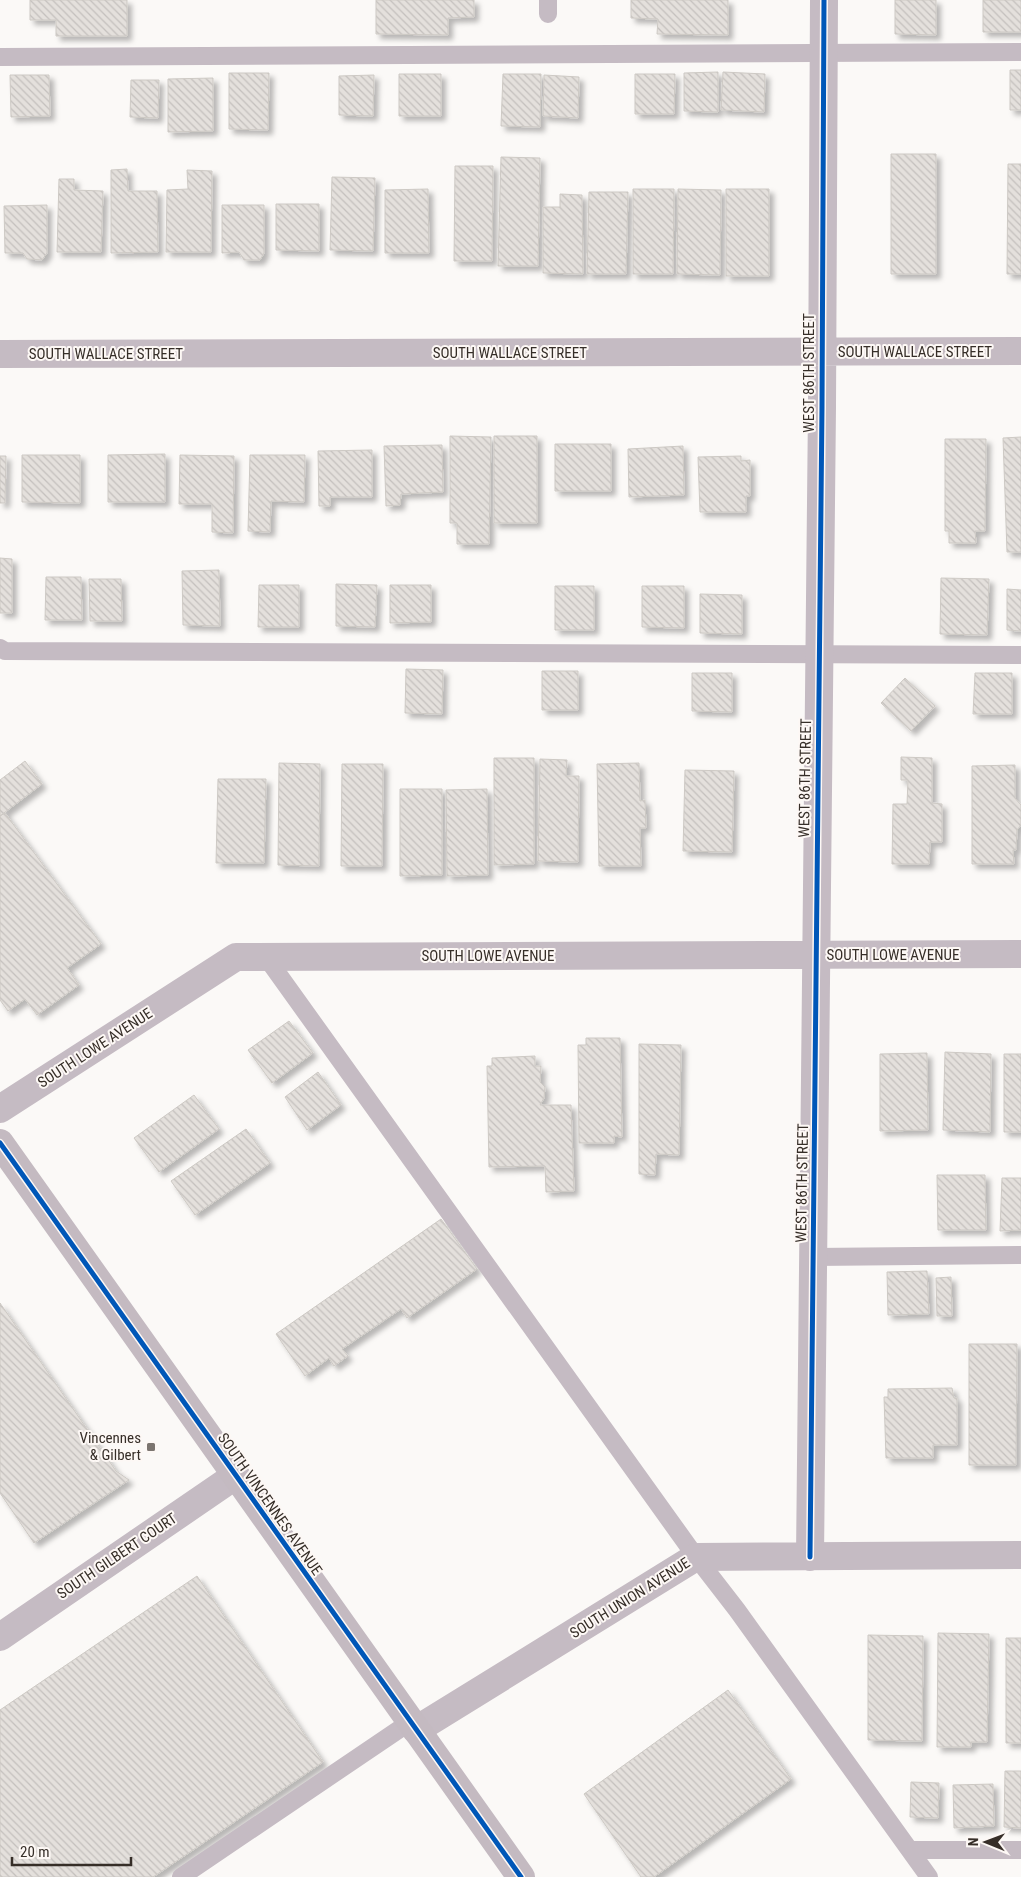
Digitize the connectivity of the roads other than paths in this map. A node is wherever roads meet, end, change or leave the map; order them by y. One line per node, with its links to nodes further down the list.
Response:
1 (824, 0): 3 (street, WEST 86TH STREET)
2 (1021, 52): 3 (lane)
3 (823, 54): 4 (lane); 6 (street, WEST 86TH STREET)
4 (0, 58)
5 (1021, 351): 6 (street, SOUTH WALLACE STREET)
6 (822, 352): 7 (street, SOUTH WALLACE STREET); 9 (street, WEST 86TH STREET)
7 (0, 354)
8 (0, 648): 9 (lane)
9 (819, 655): 10 (lane); 12 (street, WEST 86TH STREET)
10 (1021, 655)
11 (1021, 954): 12 (street, SOUTH LOWE AVENUE)
12 (816, 955): 13 (street, SOUTH LOWE AVENUE); 17 (street, WEST 86TH STREET)
13 (266, 957): 14 (street, SOUTH LOWE AVENUE); 20 (lane)
14 (0, 1109)
15 (0, 1144): 18 (street, SOUTH VINCENNES AVENUE)
16 (1021, 1255): 17 (lane)
17 (814, 1258): 21 (street, WEST 86TH STREET)
18 (235, 1476): 22 (street, SOUTH GILBERT COURT); 23 (street, SOUTH VINCENNES AVENUE)
19 (1021, 1555): 21 (street, SOUTH UNION AVENUE)
20 (696, 1557): 21 (street, SOUTH UNION AVENUE); 23 (street, SOUTH UNION AVENUE); 24 (lane)
21 (810, 1557)
22 (0, 1637)
23 (413, 1726): 26 (lane); 27 (street, SOUTH VINCENNES AVENUE)
24 (910, 1850): 25 (lane); 28 (lane)
25 (1021, 1850)
26 (181, 1877)
27 (521, 1877)
28 (929, 1877)

